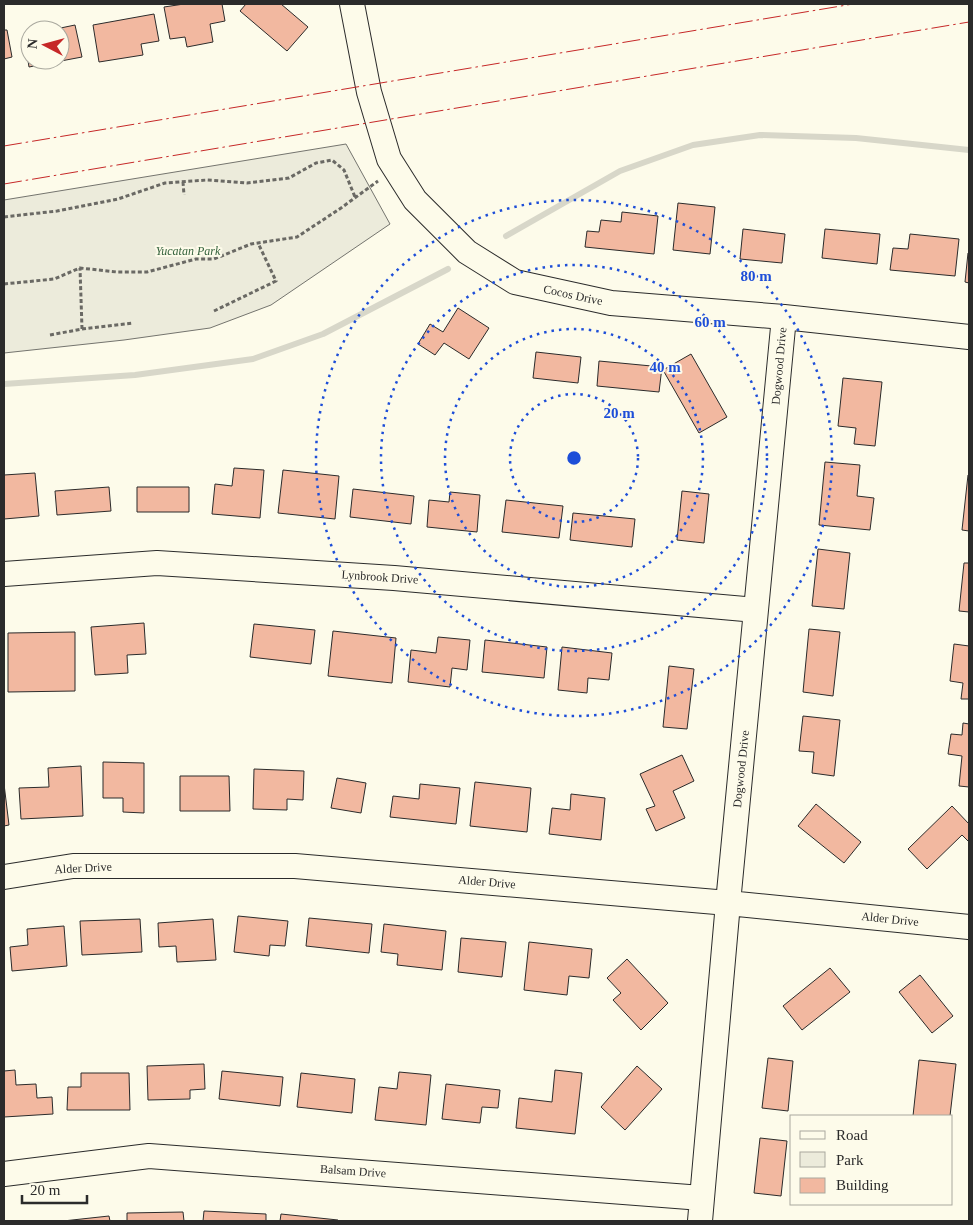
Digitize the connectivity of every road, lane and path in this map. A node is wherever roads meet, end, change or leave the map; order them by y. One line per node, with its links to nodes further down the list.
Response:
1 (352, 4): 2 (street, Cocos Drive)
2 (394, 168): 5 (path); 11 (street, Cocos Drive)
3 (183, 182): 4 (path); 5 (path); 6 (path)
4 (184, 195)
5 (356, 197): 7 (path)
6 (4, 217)
7 (258, 243): 8 (path); 10 (path)
8 (80, 268): 9 (path); 13 (path)
9 (4, 284)
10 (214, 311)
11 (784, 317): 15 (street, Cocos Drive); 17 (street, Dogwood Drive)
12 (133, 323): 13 (path)
13 (82, 329): 14 (path)
14 (50, 335)
15 (969, 337)
16 (4, 574): 17 (street, Lynbrook Drive)
17 (756, 610): 19 (street, Dogwood Drive)
18 (4, 877): 19 (street, Alder Drive)
19 (728, 903): 20 (street, Alder Drive); 22 (street, Dogwood Drive)
20 (969, 927)
21 (4, 1174): 22 (street, Balsam Drive)
22 (702, 1198): 23 (street, Dogwood Drive)
23 (700, 1221)

